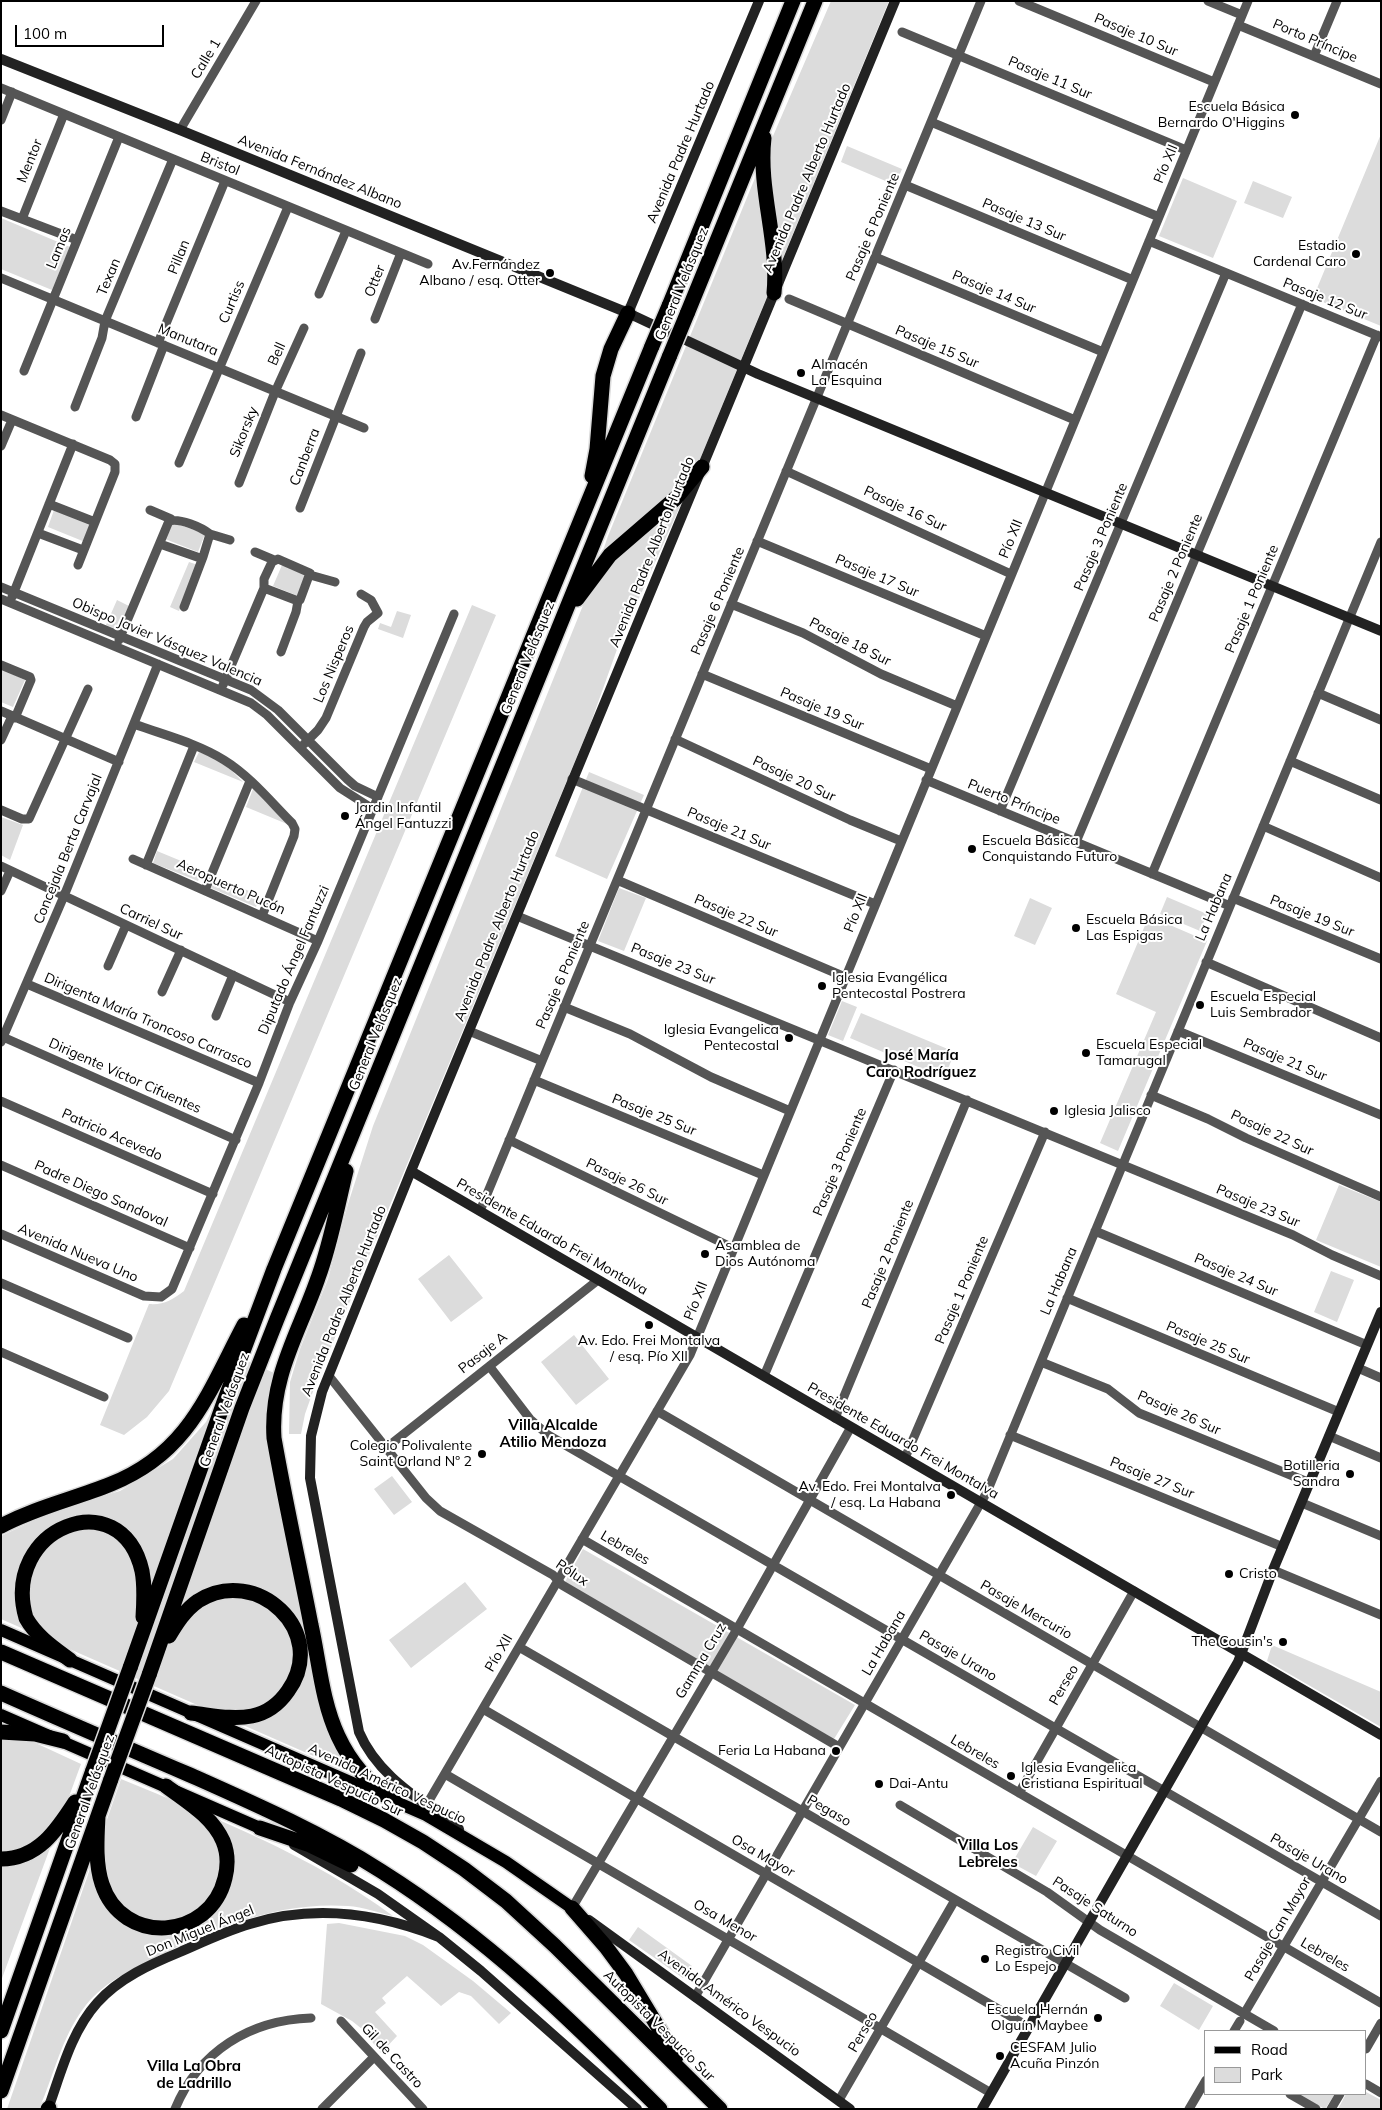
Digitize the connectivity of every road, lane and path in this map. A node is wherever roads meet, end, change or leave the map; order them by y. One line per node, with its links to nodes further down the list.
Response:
1 (256, 1): 25 (street, Calle 1)
2 (759, 1): 49 (street, Avenida Padre Hurtado)
3 (793, 1): 80 (highway, General Velásquez, bridge)
4 (815, 1): 22 (highway, General Velásquez)
5 (895, 1): 44 (street, Avenida Padre Alberto Hurtado)
6 (981, 1): 14 (street, Pasaje 6 Poniente)
7 (1019, 1): 17 (street, Pasaje 10 Sur)
8 (1208, 1): 11 (street)
9 (1248, 1): 11 (street, Pío XII)
10 (1338, 1): 15 (street)
11 (1242, 16): 12 (street, Pío XII)
12 (1238, 25): 15 (street, Porto Príncipe); 17 (street, Pío XII)
13 (902, 32): 14 (street, Pasaje 11 Sur)
14 (959, 55): 24 (street, Pasaje 6 Poniente); 27 (street, Pasaje 11 Sur)
15 (1314, 56): 18 (street, Porto Príncipe)
16 (1, 59): 25 (street, Avenida Fernández Albano)
17 (1214, 82): 27 (street, Pío XII)
18 (1381, 84)
19 (1, 88): 20 (street, Bristol)
20 (12, 92): 21 (street, Bristol); 23 (street)
21 (64, 114): 26 (street, Bristol); 34 (street, Mentor)
22 (769, 114): 44 (highway); 110 (highway, General Velásquez, bridge)
23 (1, 120)
24 (931, 122): 30 (street, Pasaje 6 Poniente); 33 (street)
25 (180, 130): 49 (street, Avenida Fernández Albano)
26 (119, 136): 28 (street, Bristol); 36 (street, Lamas)
27 (1186, 150): 33 (street, Pío XII)
28 (173, 159): 29 (street, Bristol); 51 (street, Texan)
29 (225, 181): 31 (street, Bristol); 55 (street, Pillan)
30 (905, 185): 39 (street, Pasaje 6 Poniente); 43 (street, Pasaje 13 Sur)
31 (288, 207): 35 (street, Bristol); 59 (street, Curtiss)
32 (1, 211): 34 (street)
33 (1159, 217): 37 (street, Pío XII)
34 (22, 219): 36 (street)
35 (346, 230): 38 (street, Bristol); 45 (street)
36 (77, 240): 47 (street, Lamas)
37 (1149, 241): 41 (street, Pasaje 12 Sur); 43 (street, Pío XII)
38 (401, 253): 40 (street, Bristol); 50 (street, Otter)
39 (875, 257): 52 (street, Pasaje 6 Poniente); 56 (street, Pasaje 14 Sur)
40 (428, 264)
41 (1226, 273): 48 (street, Pasaje 12 Sur); 83 (street, Pasaje 3 Poniente)
42 (1, 278): 47 (street, Manutara)
43 (1133, 280): 56 (street, Pío XII)
44 (774, 293): 58 (street, Avenida Padre Alberto Hurtado)
45 (319, 294)
46 (788, 299): 52 (street, Pasaje 15 Sur)
47 (53, 300): 51 (street, Manutara); 60 (street, Lamas)
48 (1302, 304): 54 (street, Pasaje 12 Sur); 92 (street, Pasaje 2 Poniente)
49 (628, 313): 58 (street, Avenida Fernández Albano); 80 (highway)
50 (375, 319)
51 (105, 321): 55 (street, Manutara); 63 (street, Texan)
52 (847, 324): 62 (street, Pasaje 6 Poniente); 68 (street, Pasaje 15 Sur)
53 (304, 328): 61 (street, Bell)
54 (1379, 336): 100 (street, Pasaje 1 Poniente)
55 (161, 344): 59 (street, Manutara); 66 (street, Pillan)
56 (1103, 352): 68 (street, Pío XII)
57 (361, 353): 65 (street)
58 (744, 367): 62 (street, Avenida Fernández Albano); 73 (street, Avenida Padre Alberto Hurtado)
59 (219, 368): 61 (street, Manutara); 72 (street, Curtiss)
60 (24, 371)
61 (275, 392): 65 (street, Manutara); 75 (street, Sikorsky)
62 (816, 399): 74 (street, Pasaje 6 Poniente); 76 (street, Avenida Fernández Albano)
63 (75, 407)
64 (1, 415): 67 (street)
65 (335, 416): 69 (street, Manutara); 78 (street, Canberra)
66 (136, 417)
67 (12, 420): 70 (street); 71 (street)
68 (1075, 420): 76 (street, Pío XII)
69 (364, 428)
70 (73, 444): 77 (street); 82 (street)
71 (1, 446)
72 (179, 463)
73 (702, 467): 110 (highway); 137 (street, Avenida Padre Alberto Hurtado)
74 (786, 471): 87 (street, Pasaje 6 Poniente); 96 (street, Pasaje 16 Sur)
75 (239, 483)
76 (1044, 493): 83 (street, Avenida Fernández Albano); 96 (street, Pío XII)
77 (50, 504): 82 (street); 84 (street)
78 (300, 508)
79 (150, 510): 81 (street)
80 (584, 514): 206 (highway, General Velásquez)
81 (171, 520): 85 (street); 89 (street)
82 (95, 522): 90 (street)
83 (1121, 524): 92 (street, Avenida Fernández Albano); 145 (street, Pasaje 3 Poniente)
84 (38, 532): 90 (street); 102 (street)
85 (210, 534): 86 (street); 93 (street)
86 (230, 540)
87 (757, 541): 106 (street, Pasaje 6 Poniente); 113 (street, Pasaje 17 Sur)
88 (1381, 542): 109 (street, La Habana)
89 (160, 544): 93 (street); 112 (street)
90 (83, 550): 95 (street)
91 (255, 552): 94 (street)
92 (1196, 556): 100 (street, Avenida Fernández Albano); 148 (street, Pasaje 2 Poniente)
93 (203, 557): 107 (street)
94 (274, 560): 97 (street); 101 (street)
95 (78, 565)
96 (1011, 574): 113 (street, Pío XII)
97 (310, 575): 98 (street); 105 (street)
98 (335, 582)
99 (1, 587): 102 (street, Obispo Javier Vásquez Valencia)
100 (1272, 587): 109 (street, Avenida Fernández Albano); 153 (street, Pasaje 1 Poniente)
101 (264, 588): 105 (street); 119 (street)
102 (14, 592): 104 (street); 112 (street, Obispo Javier Vásquez Valencia)
103 (361, 594): 131 (street, Los Nisperos)
104 (5, 600): 114 (street, Obispo Javier Vásquez Valencia)
105 (298, 601): 115 (street)
106 (731, 604): 118 (street, Pasaje 6 Poniente); 123 (street, Pasaje 18 Sur)
107 (184, 607)
108 (454, 614): 140 (street, Diputado Ángel Fantuzzi)
109 (1349, 618): 111 (street, Avenida Fernández Albano); 122 (street, La Habana)
110 (558, 628): 189 (highway, General Velásquez)
111 (1381, 631)
112 (121, 636): 114 (street); 119 (street, Obispo Javier Vásquez Valencia)
113 (986, 636): 123 (street, Pío XII)
114 (116, 647): 116 (street, Obispo Javier Vásquez Valencia)
115 (281, 652)
116 (158, 664): 121 (street, Obispo Javier Vásquez Valencia); 127 (street, Concejala Berta Carvajal)
117 (1, 665): 125 (street)
118 (702, 674): 128 (street, Pasaje 6 Poniente); 136 (street, Pasaje 19 Sur)
119 (225, 680): 121 (street); 131 (street, Obispo Javier Vásquez Valencia)
120 (88, 689): 130 (street)
121 (221, 690): 133 (street, Obispo Javier Vásquez Valencia)
122 (1318, 693): 126 (street); 134 (street, La Habana)
123 (957, 706): 136 (street, Pío XII)
124 (1, 711): 125 (street)
125 (14, 717): 129 (street); 130 (street)
126 (1381, 720)
127 (134, 724): 132 (street); 135 (street, Concejala Berta Carvajal)
128 (675, 739): 143 (street, Pasaje 6 Poniente); 147 (street, Pasaje 20 Sur)
129 (1, 740)
130 (66, 740): 135 (street); 144 (street)
131 (308, 740): 133 (street, Los Nisperos); 140 (street, Obispo Javier Vásquez Valencia)
132 (194, 746): 139 (street); 150 (street)
133 (300, 748): 142 (street, Obispo Javier Vásquez Valencia)
134 (1290, 761): 141 (street); 146 (street, La Habana)
135 (119, 762): 158 (street, Concejala Berta Carvajal)
136 (931, 769): 138 (street, Pío XII)
137 (572, 779): 143 (street, Pasaje 21 Sur); 162 (street, Avenida Padre Alberto Hurtado)
138 (926, 780): 145 (street, Puerto Príncipe); 147 (street, Pío XII)
139 (250, 781): 156 (street); 161 (street)
140 (378, 797): 142 (street, Diputado Ángel Fantuzzi)
141 (1381, 800)
142 (373, 809): 164 (street, Diputado Ángel Fantuzzi)
143 (646, 809): 155 (street, Pasaje 6 Poniente); 160 (street, Pasaje 21 Sur)
144 (1, 810)
145 (1000, 811): 148 (street, Puerto Príncipe)
146 (1263, 826): 154 (street); 159 (street, La Habana)
147 (901, 841): 160 (street, Pío XII)
148 (1076, 842): 153 (street, Puerto Príncipe)
149 (133, 859): 150 (street, Aeropuerto Pucón)
150 (146, 865): 156 (street, Aeropuerto Pucón)
151 (1, 866): 152 (street, Carriel Sur)
152 (10, 871): 157 (street); 158 (street, Carriel Sur)
153 (1152, 874): 159 (street, Puerto Príncipe)
154 (1381, 878)
155 (617, 880): 165 (street, Pasaje 6 Poniente); 171 (street, Pasaje 22 Sur)
156 (205, 890): 161 (street, Aeropuerto Pucón)
157 (1, 891)
158 (64, 896): 163 (street, Carriel Sur); 172 (street, Concejala Berta Carvajal)
159 (1231, 902): 167 (street, Pasaje 19 Sur); 168 (street, La Habana)
160 (875, 904): 171 (street, Pío XII)
161 (262, 916): 164 (street, Aeropuerto Pucón)
162 (517, 916): 165 (street, Pasaje 23 Sur); 177 (street, Avenida Padre Alberto Hurtado)
163 (126, 925): 166 (street, Carriel Sur); 169 (street)
164 (318, 941): 174 (street, Diputado Ángel Fantuzzi)
165 (590, 945): 175 (street, Pasaje 6 Poniente); 180 (street, Pasaje 23 Sur)
166 (181, 950): 170 (street, Carriel Sur); 173 (street)
167 (1381, 959)
168 (1206, 962): 178 (street, La Habana); 179 (street)
169 (108, 966)
170 (233, 975): 174 (street, Carriel Sur); 176 (street)
171 (845, 977): 180 (street, Pío XII)
172 (27, 984): 181 (street, Concejala Berta Carvajal); 185 (street, Dirigenta María Troncoso Carrasco)
173 (162, 992)
174 (290, 1002): 185 (street, Diputado Ángel Fantuzzi)
175 (564, 1007): 182 (street, Pasaje 6 Poniente); 190 (street)
176 (216, 1016)
177 (469, 1031): 182 (street); 197 (street, Avenida Padre Alberto Hurtado)
178 (1178, 1031): 186 (street, La Habana); 191 (street, Pasaje 21 Sur)
179 (1381, 1038)
180 (820, 1039): 183 (street, Pasaje 23 Sur); 190 (street, Pío XII)
181 (2, 1040): 193 (street, Dirigente Víctor Cifuentes)
182 (542, 1061): 184 (street, Pasaje 6 Poniente)
183 (894, 1070): 187 (street, Pasaje 23 Sur); 221 (street, Pasaje 3 Poniente)
184 (534, 1080): 194 (street, Pasaje 6 Poniente); 198 (street, Pasaje 25 Sur)
185 (259, 1083): 193 (street, Diputado Ángel Fantuzzi)
186 (1151, 1095): 196 (street, La Habana); 200 (street, Pasaje 22 Sur)
187 (967, 1100): 192 (street, Pasaje 23 Sur); 226 (street, Pasaje 2 Poniente)
188 (1, 1101): 199 (street, Patricio Acevedo)
189 (362, 1111): 255 (highway, General Velásquez); 278 (highway)
190 (790, 1111): 198 (street, Pío XII)
191 (1381, 1115)
192 (1044, 1132): 196 (street, Pasaje 23 Sur); 231 (street, Pasaje 1 Poniente)
193 (236, 1140): 199 (street, Diputado Ángel Fantuzzi)
194 (509, 1140): 201 (street, Pasaje 6 Poniente); 205 (street, Pasaje 26 Sur)
195 (1, 1164): 204 (street, Padre Diego Sandoval)
196 (1122, 1165): 202 (street, La Habana); 207 (street, Pasaje 23 Sur)
197 (411, 1171): 201 (street, Presidente Eduardo Frei Montalva); 220 (street, Avenida Padre Alberto Hurtado)
198 (763, 1175): 205 (street, Pío XII)
199 (213, 1194): 204 (street, Diputado Ángel Fantuzzi)
200 (1381, 1197)
201 (480, 1211): 208 (street, Presidente Eduardo Frei Montalva)
202 (1095, 1231): 211 (street, La Habana); 215 (street, Pasaje 24 Sur)
203 (1, 1234): 210 (street, Avenida Nueva Uno)
204 (190, 1248): 210 (street, Diputado Ángel Fantuzzi)
205 (733, 1248): 213 (street, Pío XII)
206 (274, 1269): 238 (highway); 250 (highway, General Velásquez)
207 (1381, 1276)
208 (598, 1280): 213 (street, Presidente Eduardo Frei Montalva); 218 (street, Pasaje A)
209 (1, 1283): 214 (street)
210 (144, 1296)
211 (1067, 1298): 217 (street, La Habana); 225 (street, Pasaje 25 Sur)
212 (1381, 1312): 215 (street)
213 (696, 1337): 221 (street, Presidente Eduardo Frei Montalva); 224 (street, Pío XII)
214 (128, 1338)
215 (1367, 1345): 219 (street)
216 (1, 1352): 223 (street)
217 (1041, 1362): 228 (street, La Habana); 234 (street, Pasaje 26 Sur)
218 (490, 1366): 230 (street, Pasaje A); 233 (street, Pasaje Urano)
219 (1358, 1368): 222 (street); 225 (street)
220 (329, 1376): 230 (street, Pólux); 279 (street, Avenida Padre Alberto Hurtado)
221 (764, 1376): 226 (street, Presidente Eduardo Frei Montalva)
222 (1381, 1378)
223 (104, 1397)
224 (657, 1411): 233 (street, Pío XII); 235 (street, Pasaje Mercurio)
225 (1339, 1412): 229 (street)
226 (835, 1418): 227 (street, Presidente Eduardo Frei Montalva)
227 (851, 1427): 231 (street, Presidente Eduardo Frei Montalva); 235 (street, Gamma Cruz)
228 (1010, 1435): 236 (street, La Habana); 241 (street, Pasaje 27 Sur)
229 (1329, 1436): 232 (street); 234 (street)
230 (386, 1448): 245 (street, Pólux)
231 (905, 1458): 236 (street, Presidente Eduardo Frei Montalva)
232 (1381, 1458)
233 (619, 1476): 240 (street, Pío XII); 242 (street, Pasaje Urano)
234 (1310, 1483): 237 (street)
235 (809, 1500): 242 (street, Gamma Cruz); 244 (street, Pasaje Mercurio)
236 (981, 1502): 244 (street, La Habana); 246 (street, Presidente Eduardo Frei Montalva)
237 (1302, 1503): 239 (street); 241 (street)
238 (1, 1526)
239 (1381, 1536)
240 (582, 1539): 245 (street, Pío XII); 248 (street, Lebreles)
241 (1283, 1547): 243 (street)
242 (773, 1565): 248 (street, Gamma Cruz); 251 (street, Pasaje Urano)
243 (1274, 1570): 247 (street); 254 (street)
244 (939, 1576): 251 (street, La Habana); 257 (street, Pasaje Mercurio)
245 (558, 1580): 252 (street, Pío XII); 258 (street, Pólux)
246 (1134, 1591): 254 (street, Presidente Eduardo Frei Montalva); 257 (street, Perseo)
247 (1381, 1615)
248 (737, 1629): 258 (street, Gamma Cruz); 260 (street, Lebreles)
249 (1, 1630): 256 (main road, Avenida Américo Vespucio)
250 (141, 1637): 256 (highway); 271 (highway, General Velásquez, bridge)
251 (902, 1639): 260 (street, La Habana); 264 (street, Pasaje Urano)
252 (519, 1647): 261 (street, Pío XII); 268 (street, Pegaso)
253 (1, 1652): 316 (highway, Autopista Vespucio Sur)
254 (1242, 1654): 265 (street); 267 (street, Presidente Eduardo Frei Montalva)
255 (156, 1656): 262 (highway); 282 (highway, General Velásquez, bridge)
256 (70, 1660): 262 (main road, Avenida Américo Vespucio)
257 (1092, 1665): 264 (street, Perseo); 265 (street, Pasaje Mercurio)
258 (710, 1672): 268 (street, Gamma Cruz); 270 (street, Pólux)
259 (1, 1693): 293 (highway)
260 (865, 1703): 270 (street, La Habana); 276 (street, Lebreles)
261 (483, 1709): 272 (street, Pío XII); 277 (street, Osa Mayor)
262 (191, 1713): 278 (main road, Avenida Américo Vespucio)
263 (1, 1715): 269 (main road)
264 (1056, 1728): 275 (street, Pasaje Urano); 276 (street, Perseo)
265 (1202, 1728): 275 (street); 283 (street, Pasaje Mercurio)
266 (1, 1732): 269 (highway)
267 (1381, 1735)
268 (673, 1736): 277 (street, Gamma Cruz); 281 (street, Pegaso)
269 (63, 1741): 274 (main road)
270 (839, 1747): 281 (street, La Habana)
271 (92, 1772): 288 (highway); 313 (highway, General Velásquez)
272 (445, 1774): 279 (street, Pío XII); 289 (street, Osa Menor)
273 (1381, 1780): 283 (street, Pasaje Can Mayor)
274 (166, 1786): 282 (highway); 284 (main road)
275 (1165, 1791): 287 (street); 291 (street, Pasaje Urano)
276 (1019, 1793): 287 (street, Lebreles)
277 (637, 1798): 289 (street, Gamma Cruz); 290 (street, Osa Mayor)
278 (394, 1802): 286 (main road, Avenida Américo Vespucio)
279 (427, 1804): 286 (street, Avenida Padre Alberto Hurtado)
280 (900, 1805): 296 (street, Pasaje Saturno)
281 (802, 1811): 290 (street, La Habana); 292 (street, Pegaso)
282 (98, 1816): 319 (highway, General Velásquez)
283 (1358, 1819): 285 (street, Pasaje Mercurio); 291 (street, Pasaje Can Mayor)
284 (260, 1828): 293 (highway); 297 (street)
285 (1381, 1832)
286 (476, 1842): 294 (main road, Avenida Américo Vespucio)
287 (1128, 1856): 296 (street); 299 (street, Lebreles)
288 (1, 1858)
289 (599, 1864): 294 (street, Gamma Cruz); 298 (street, Osa Menor)
290 (766, 1874): 298 (street, La Habana); 300 (street, Osa Mayor)
291 (1321, 1882): 295 (street, Pasaje Urano); 299 (street, Pasaje Can Mayor)
292 (955, 1900): 300 (street, Perseo); 301 (street, Pegaso)
293 (430, 1903): 330 (highway)
294 (572, 1908): 302 (street, Avenida Américo Vespucio); 316 (highway)
295 (1381, 1916)
296 (1090, 1922): 301 (street); 306 (street, Pasaje Saturno)
297 (439, 1937): 325 (street, Don Miguel Ángel); 329 (street)
298 (728, 1939): 302 (street, La Habana); 310 (street, Osa Menor)
299 (1284, 1947): 304 (street, Lebreles); 306 (street, Pasaje Can Mayor)
300 (918, 1963): 309 (street, Osa Mayor); 310 (street, Perseo)
301 (1066, 1964): 303 (street, Pegaso); 309 (street)
302 (695, 1997): 324 (street, Avenida Américo Vespucio)
303 (1125, 1998)
304 (1381, 2003)
305 (311, 2018): 326 (street)
306 (1242, 2018): 311 (street, Pasaje Can Mayor); 312 (street, Pasaje Saturno)
307 (341, 2021): 315 (street, Gil de Castro)
308 (1381, 2023): 314 (street)
309 (1029, 2027): 320 (street)
310 (881, 2028): 320 (street, Osa Menor); 324 (street, Perseo)
311 (1235, 2030)
312 (1272, 2030)
313 (1, 2031)
314 (1367, 2047)
315 (374, 2057): 327 (street); 328 (street, Gil de Castro)
316 (694, 2083): 331 (highway, Autopista Vespucio Sur)
317 (1204, 2083): 334 (street)
318 (1367, 2085): 321 (street)
319 (1, 2091)
320 (991, 2093): 333 (street)
321 (1381, 2093)
322 (1292, 2095): 335 (street)
323 (1339, 2095): 336 (street)
324 (839, 2100): 332 (street, Avenida Américo Vespucio)
325 (48, 2108)
326 (175, 2109)
327 (322, 2109)
328 (423, 2109)
329 (637, 2109)
330 (660, 2109)
331 (720, 2109)
332 (850, 2109)
333 (982, 2109)
334 (1189, 2109)
335 (1316, 2109)
336 (1331, 2109)

